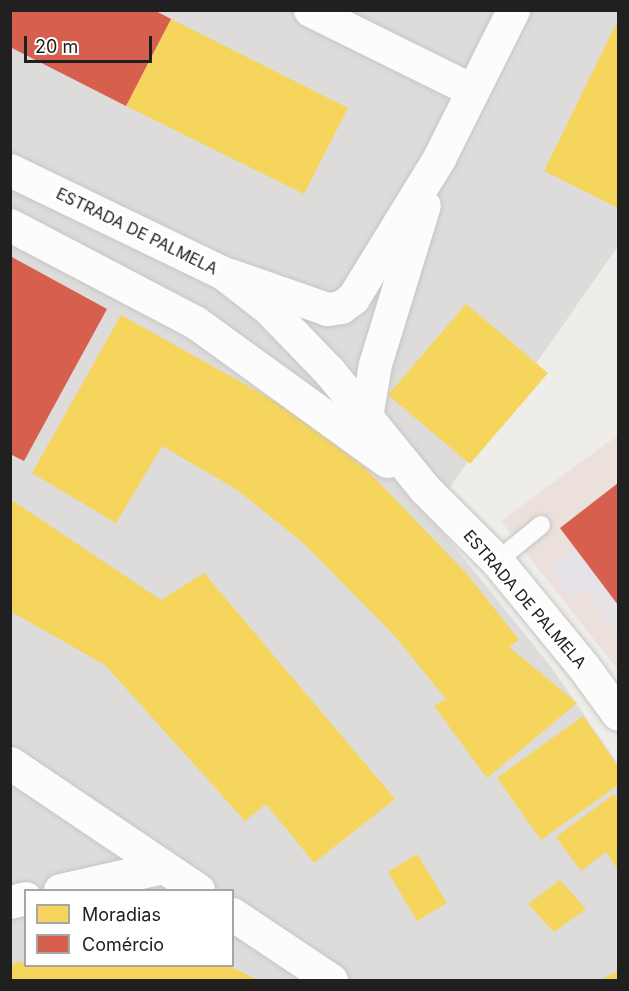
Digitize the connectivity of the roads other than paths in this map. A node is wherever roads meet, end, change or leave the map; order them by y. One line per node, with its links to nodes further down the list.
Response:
1 (310, 10): 3 (street)
2 (509, 12): 3 (street)
3 (472, 90): 4 (street)
4 (438, 158): 7 (street); 8 (street)
5 (10, 170): 7 (street, ESTRADA DE PALMELA)
6 (10, 225): 9 (street, ESTRADA DE PALMELA)
7 (223, 273): 8 (street, ESTRADA DE PALMELA)
8 (366, 417): 9 (street, ESTRADA DE PALMELA)
9 (425, 489): 11 (street, ESTRADA DE PALMELA)
10 (541, 525): 11 (lane)
11 (497, 561): 12 (street, ESTRADA DE PALMELA)
12 (618, 714)
13 (10, 763): 14 (street)
14 (163, 867): 15 (street); 16 (street)
15 (69, 889)
16 (195, 889)
17 (234, 915): 18 (street)
18 (332, 981)

